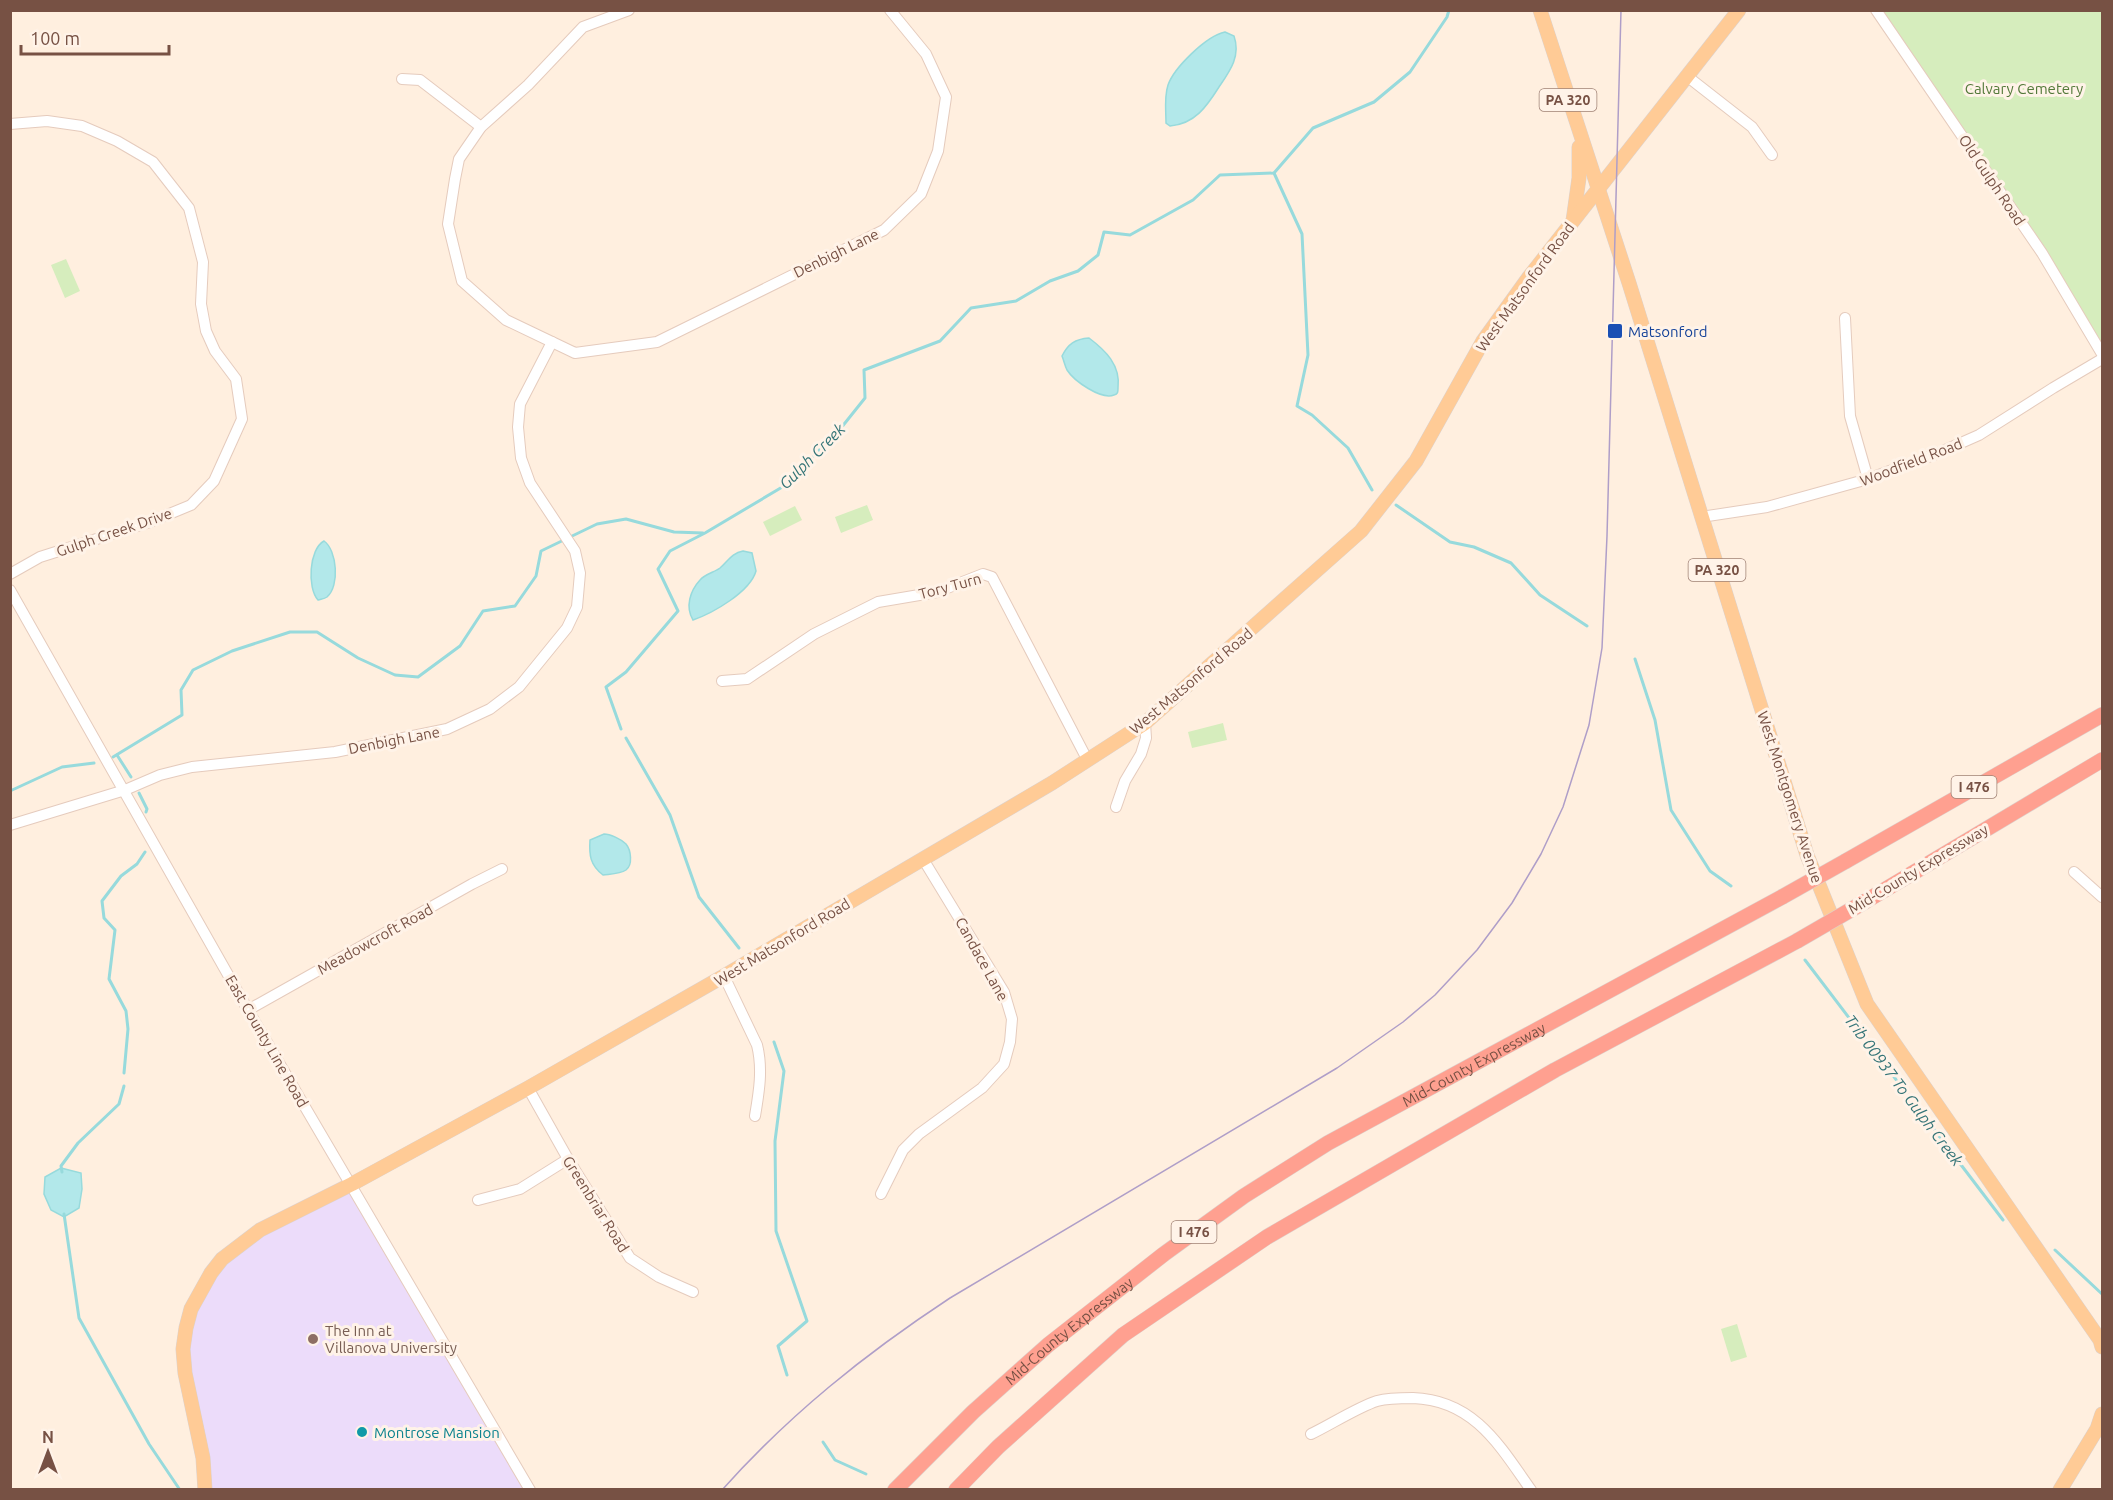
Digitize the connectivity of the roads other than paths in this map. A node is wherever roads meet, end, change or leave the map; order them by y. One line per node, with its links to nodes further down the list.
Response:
1 (629, 10): 9 (street, Denbigh Lane)
2 (890, 10): 15 (street, Denbigh Lane)
3 (1540, 10): 10 (main road, PA 320)
4 (1739, 10): 6 (main road, West Matsonford Road)
5 (1876, 10): 16 (street, Old Gulph Road)
6 (1688, 77): 11 (street); 12 (main road, West Matsonford Road)
7 (402, 79): 9 (street)
8 (10, 124): 20 (street, Gulph Creek Drive)
9 (481, 127): 15 (street, Denbigh Lane)
10 (1579, 133): 12 (main road, PA 320); 13 (main road)
11 (1772, 155)
12 (1597, 190): 13 (main road, West Matsonford Road); 19 (main road, West Montgomery Avenue / PA 320)
13 (1573, 221): 24 (main road, West Matsonford Road)
14 (1845, 318): 18 (street)
15 (552, 342): 27 (street, Denbigh Lane)
16 (2103, 354)
17 (2103, 359): 18 (street, Woodfield Road)
18 (1868, 479): 19 (street, Woodfield Road)
19 (1701, 517): 43 (main road, West Montgomery Avenue / PA 320)
20 (10, 574)
21 (10, 590): 27 (street, East County Line Road)
22 (722, 681): 26 (street, Tory Turn)
23 (2103, 715): 48 (highway, Mid-County Expressway / I 476, bridge)
24 (1145, 723): 26 (main road, West Matsonford Road); 28 (street)
25 (2103, 760): 49 (highway, Mid-County Expressway / I 476, bridge)
26 (1088, 761): 30 (main road, West Matsonford Road)
27 (125, 790): 29 (street, Denbigh Lane); 35 (street, East County Line Road)
28 (1116, 807)
29 (10, 825)
30 (923, 859): 34 (main road, West Matsonford Road); 40 (street, Candace Lane)
31 (502, 869): 35 (street, Meadowcroft Road)
32 (2074, 872): 33 (street)
33 (2103, 897)
34 (724, 976): 36 (main road, West Matsonford Road); 37 (street)
35 (248, 1010): 39 (street, East County Line Road)
36 (528, 1088): 38 (street, Greenbriar Road); 39 (main road, West Matsonford Road)
37 (755, 1116)
38 (568, 1159): 41 (street); 42 (street, Greenbriar Road)
39 (352, 1184): 46 (main road, West Matsonford Road); 47 (street, East County Line Road)
40 (881, 1194)
41 (478, 1200)
42 (693, 1292)
43 (2103, 1347)
44 (2103, 1414): 51 (main road)
45 (1311, 1434): 50 (street)
46 (206, 1490)
47 (530, 1490)
48 (895, 1490)
49 (956, 1490)
50 (1531, 1490)
51 (2061, 1490)

